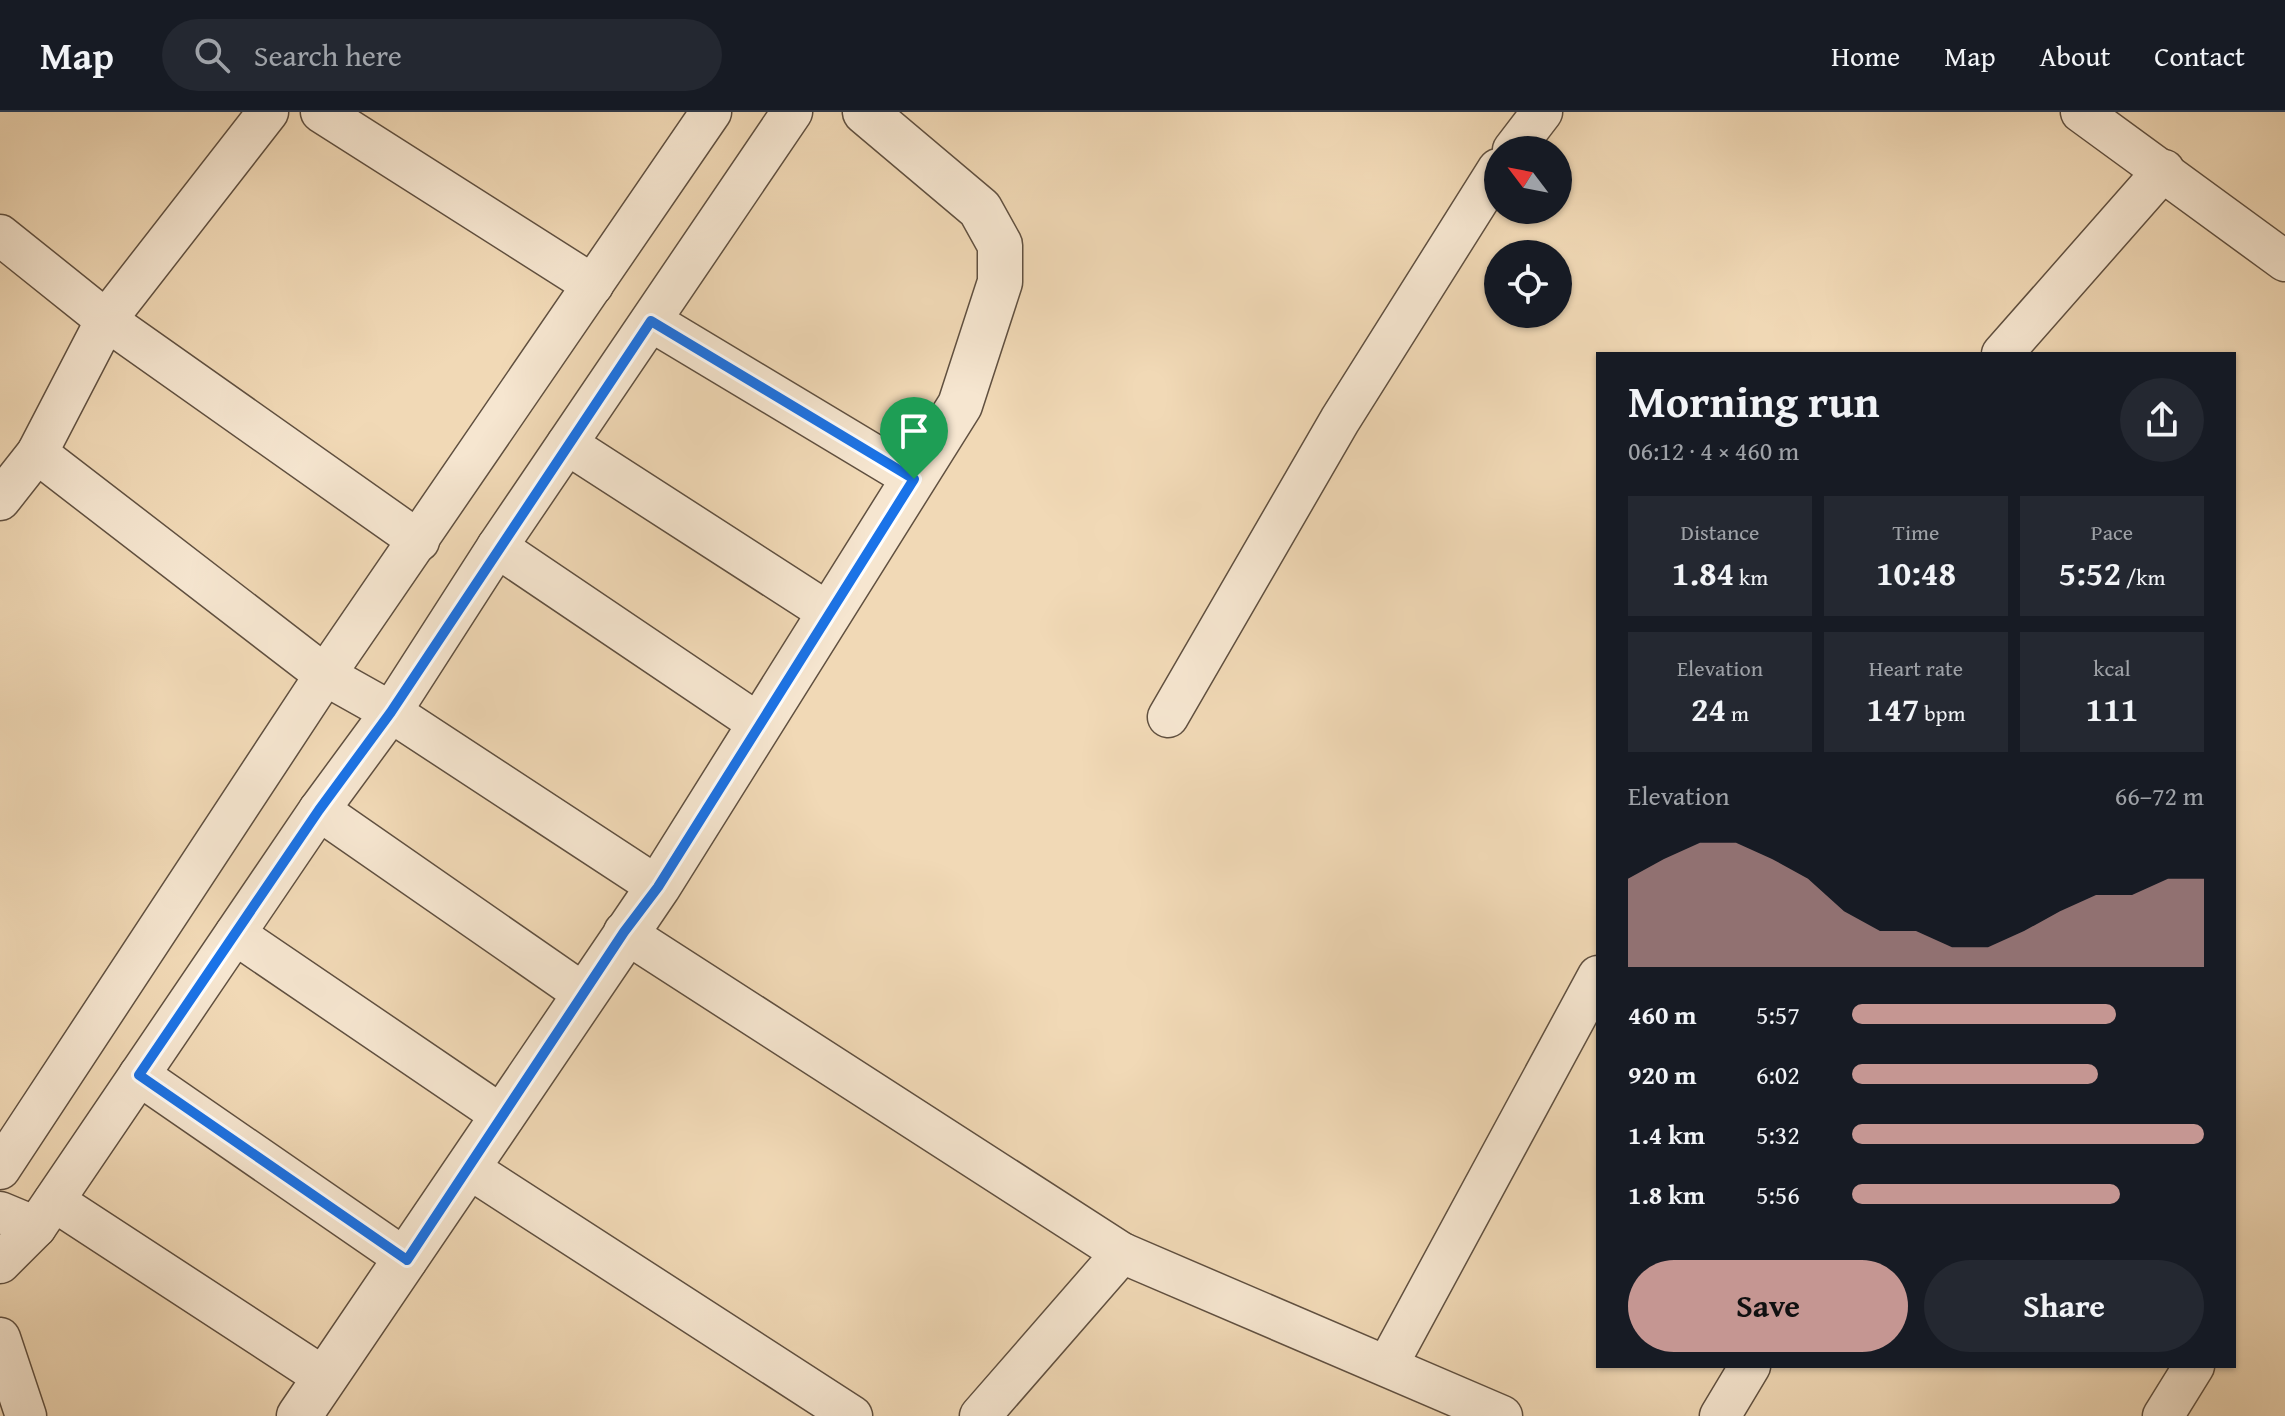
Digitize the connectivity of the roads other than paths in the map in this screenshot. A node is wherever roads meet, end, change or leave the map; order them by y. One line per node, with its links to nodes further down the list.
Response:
1 (268, 112): 14 (street)
2 (321, 112): 13 (street)
3 (711, 112): 13 (street)
4 (792, 112): 15 (street)
5 (865, 112): 19 (street)
6 (1542, 112): 8 (street)
7 (2081, 112): 9 (street)
8 (1524, 136)
9 (2164, 170): 12 (street); 16 (street)
10 (1484, 191): 26 (street)
11 (0, 235): 14 (street)
12 (2285, 261)
13 (593, 285): 21 (street)
14 (106, 320): 18 (street); 21 (street)
15 (651, 321): 17 (street); 19 (street)
16 (2004, 352)
17 (567, 444): 22 (street); 23 (street)
18 (37, 453): 20 (street); 24 (street)
19 (914, 479): 23 (street)
20 (0, 500)
21 (419, 541): 24 (street)
22 (497, 547): 25 (street); 27 (street)
23 (829, 613): 27 (street)
24 (325, 675): 25 (street); 36 (street)
25 (391, 712): 28 (street); 29 (street)
26 (1168, 717)
27 (759, 724): 29 (street)
28 (319, 810): 31 (street); 33 (street)
29 (658, 887): 30 (street)
30 (624, 932): 33 (street); 40 (street)
31 (235, 934): 34 (street); 35 (street)
32 (1596, 980): 44 (street)
33 (584, 994): 35 (street)
34 (139, 1075): 39 (street); 41 (street)
35 (504, 1117): 37 (street)
36 (0, 1169)
37 (470, 1169): 41 (street); 50 (street)
38 (0, 1212): 39 (street)
39 (45, 1214): 42 (street); 47 (street)
40 (1122, 1253): 44 (street); 51 (street)
41 (407, 1260): 47 (street)
42 (0, 1263)
43 (0, 1338): 48 (street)
44 (1387, 1366): 52 (street)
45 (1749, 1368): 53 (street)
46 (2193, 1368): 54 (street)
47 (325, 1378): 49 (street)
48 (26, 1416)
49 (299, 1416)
50 (852, 1416)
51 (980, 1416)
52 (1502, 1416)
53 (1720, 1416)
54 (2163, 1416)

